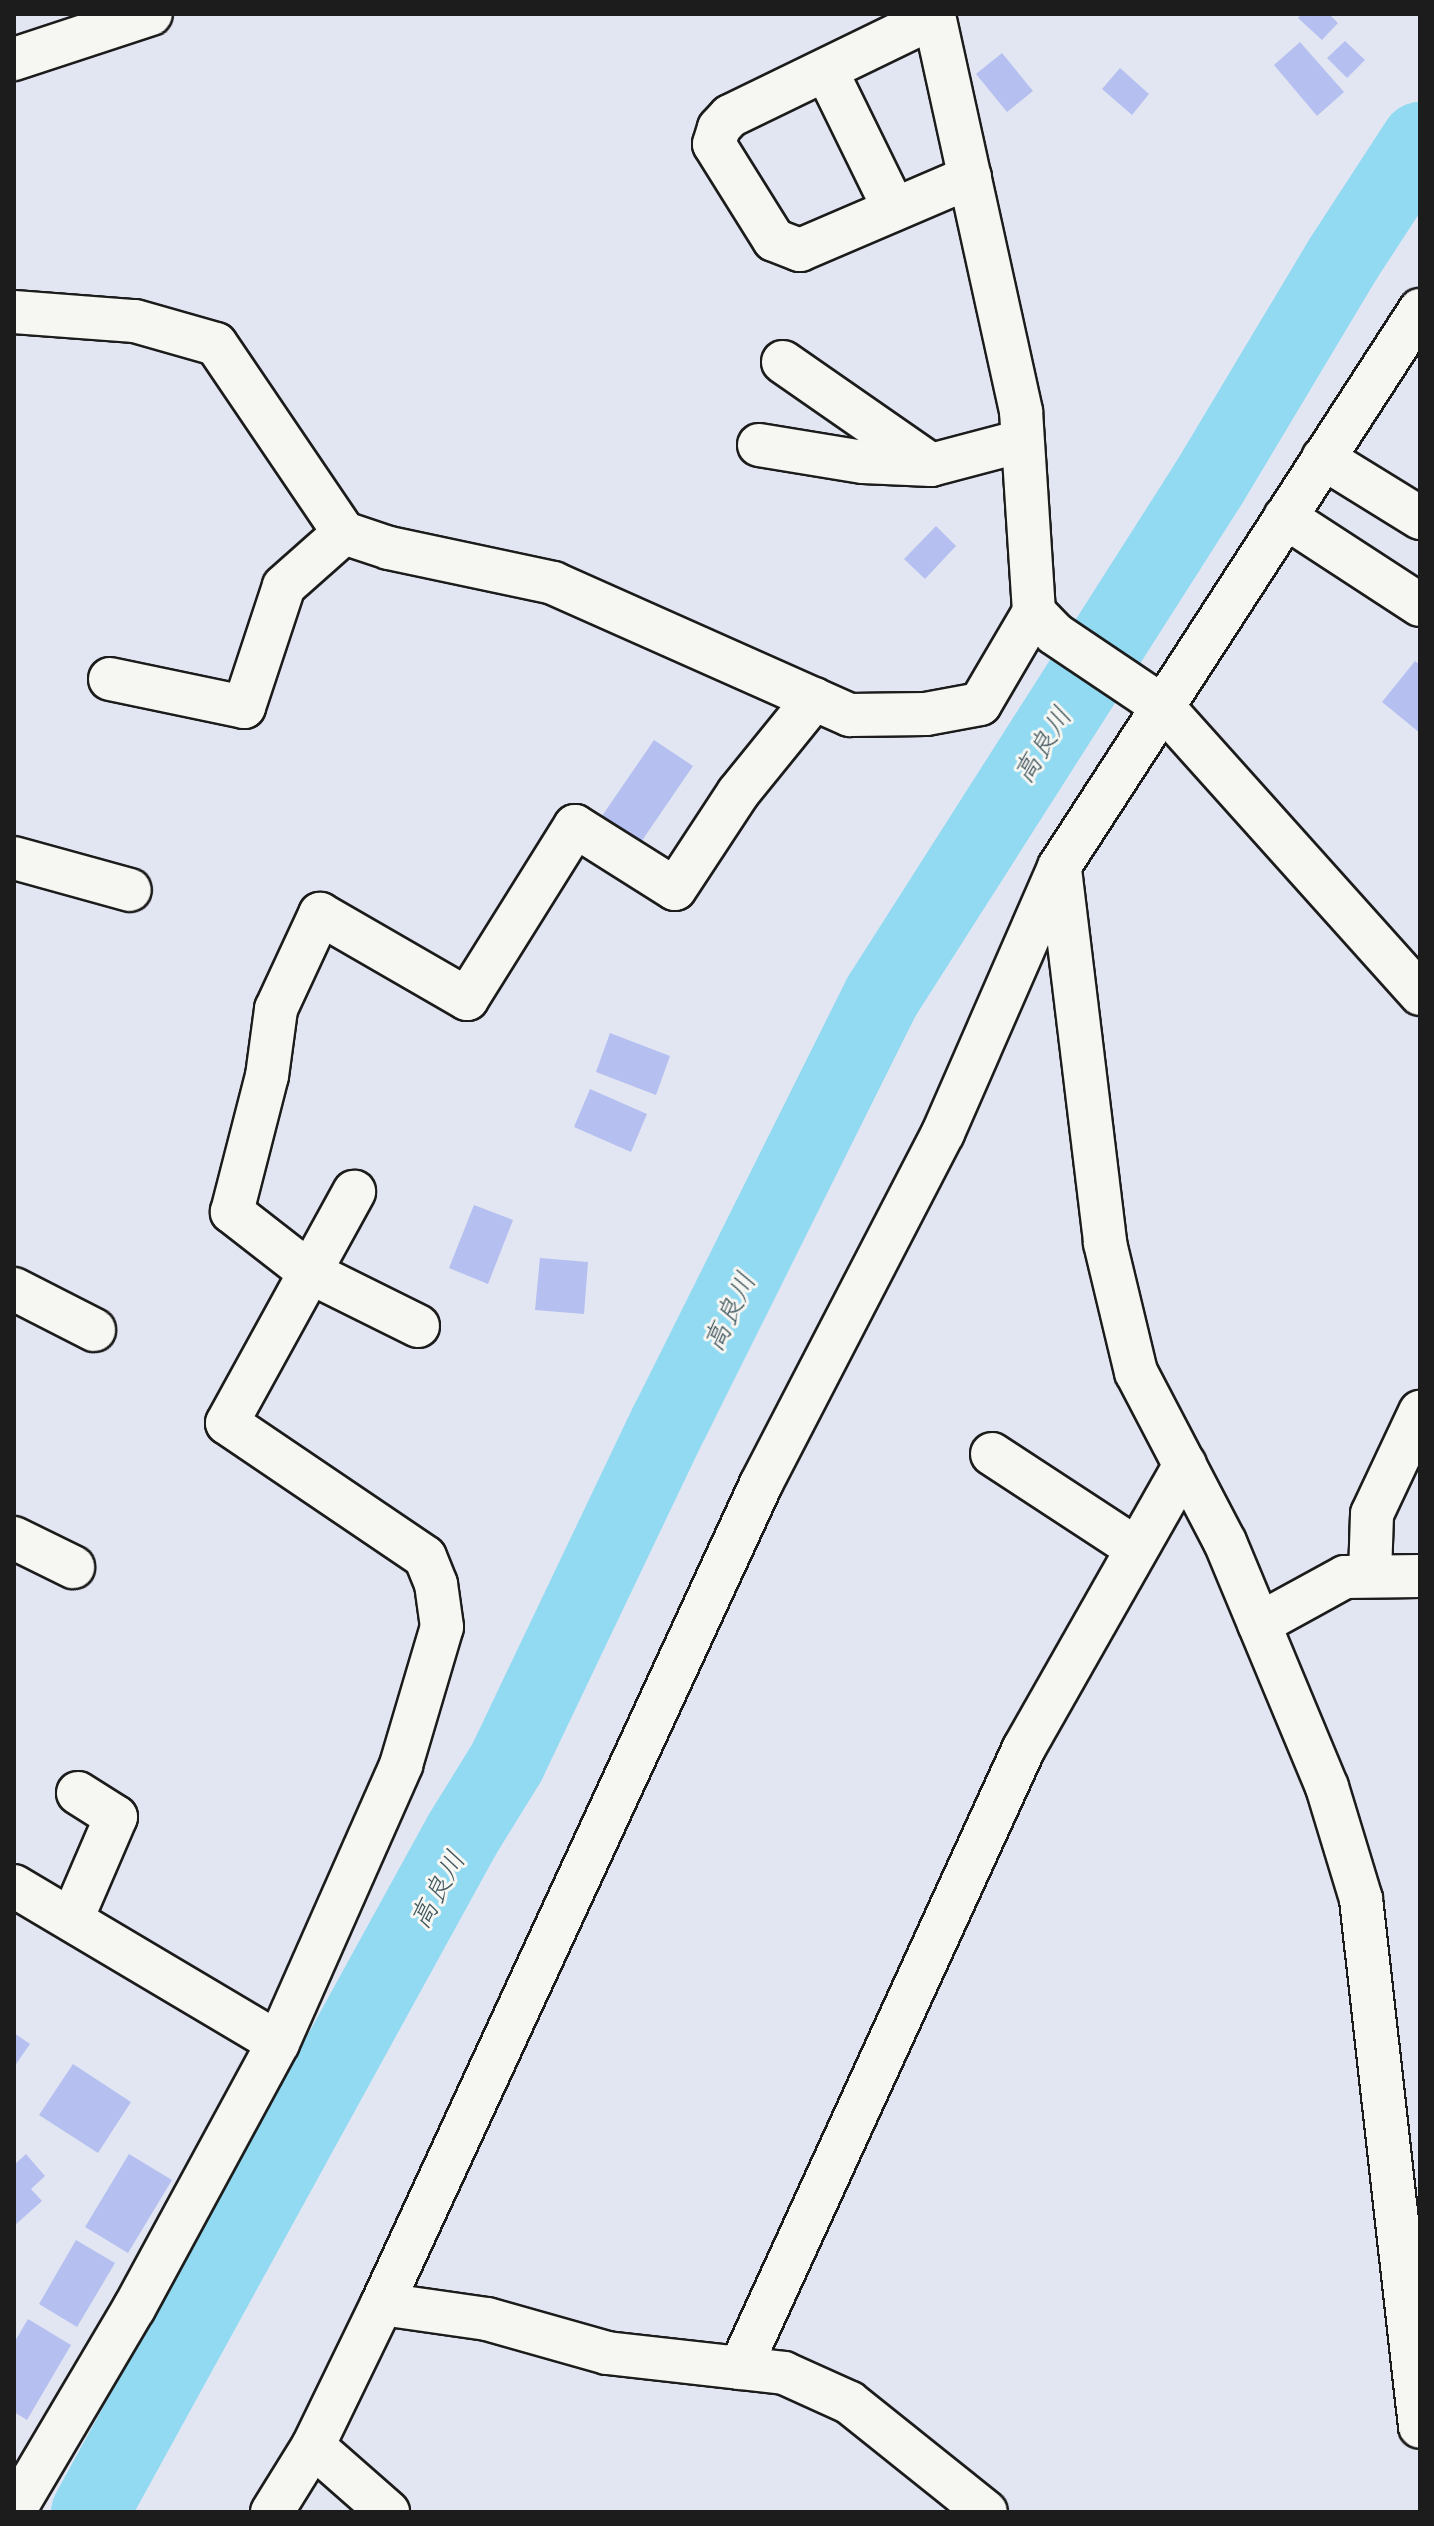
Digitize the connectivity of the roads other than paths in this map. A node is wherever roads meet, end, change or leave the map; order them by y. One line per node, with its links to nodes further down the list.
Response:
1 (151, 14): 3 (street)
2 (934, 15): 4 (street); 5 (street)
3 (14, 59)
4 (826, 70): 6 (street); 6 (street)
5 (970, 177): 6 (street); 10 (street)
6 (894, 209)
7 (1420, 310): 12 (street)
8 (14, 312): 16 (street)
9 (783, 362): 13 (street)
10 (1022, 441): 13 (street); 18 (street)
11 (759, 445): 13 (street)
12 (1323, 458): 14 (street); 15 (street)
13 (931, 465)
14 (1285, 517): 17 (street); 21 (street)
15 (1420, 518)
16 (344, 533): 19 (street); 20 (street)
17 (1420, 605)
18 (1045, 623): 20 (street); 21 (street)
19 (110, 679)
20 (814, 699): 27 (street)
21 (1153, 700): 23 (street); 25 (street)
22 (14, 858): 24 (street)
23 (1059, 867): 33 (street); 44 (street)
24 (130, 890)
25 (1420, 994)
26 (354, 1192): 27 (street)
27 (309, 1272): 29 (street); 43 (street)
28 (14, 1289): 30 (street)
29 (418, 1326)
30 (94, 1330)
31 (1420, 1412): 37 (street)
32 (992, 1454): 35 (street)
33 (1185, 1465): 35 (street); 39 (street)
34 (14, 1538): 36 (street)
35 (1137, 1549): 45 (street)
36 (73, 1567)
37 (1370, 1575): 38 (street); 39 (street)
38 (1420, 1576)
39 (1259, 1624): 46 (street)
40 (78, 1793): 42 (street)
41 (14, 1886): 42 (street)
42 (72, 1919): 43 (street)
43 (278, 2043): 48 (street)
44 (382, 2304): 45 (street); 47 (street)
45 (740, 2368): 51 (street)
46 (1420, 2427)
47 (313, 2446): 49 (street); 50 (street)
48 (14, 2511)
49 (272, 2512)
50 (388, 2512)
51 (986, 2512)

